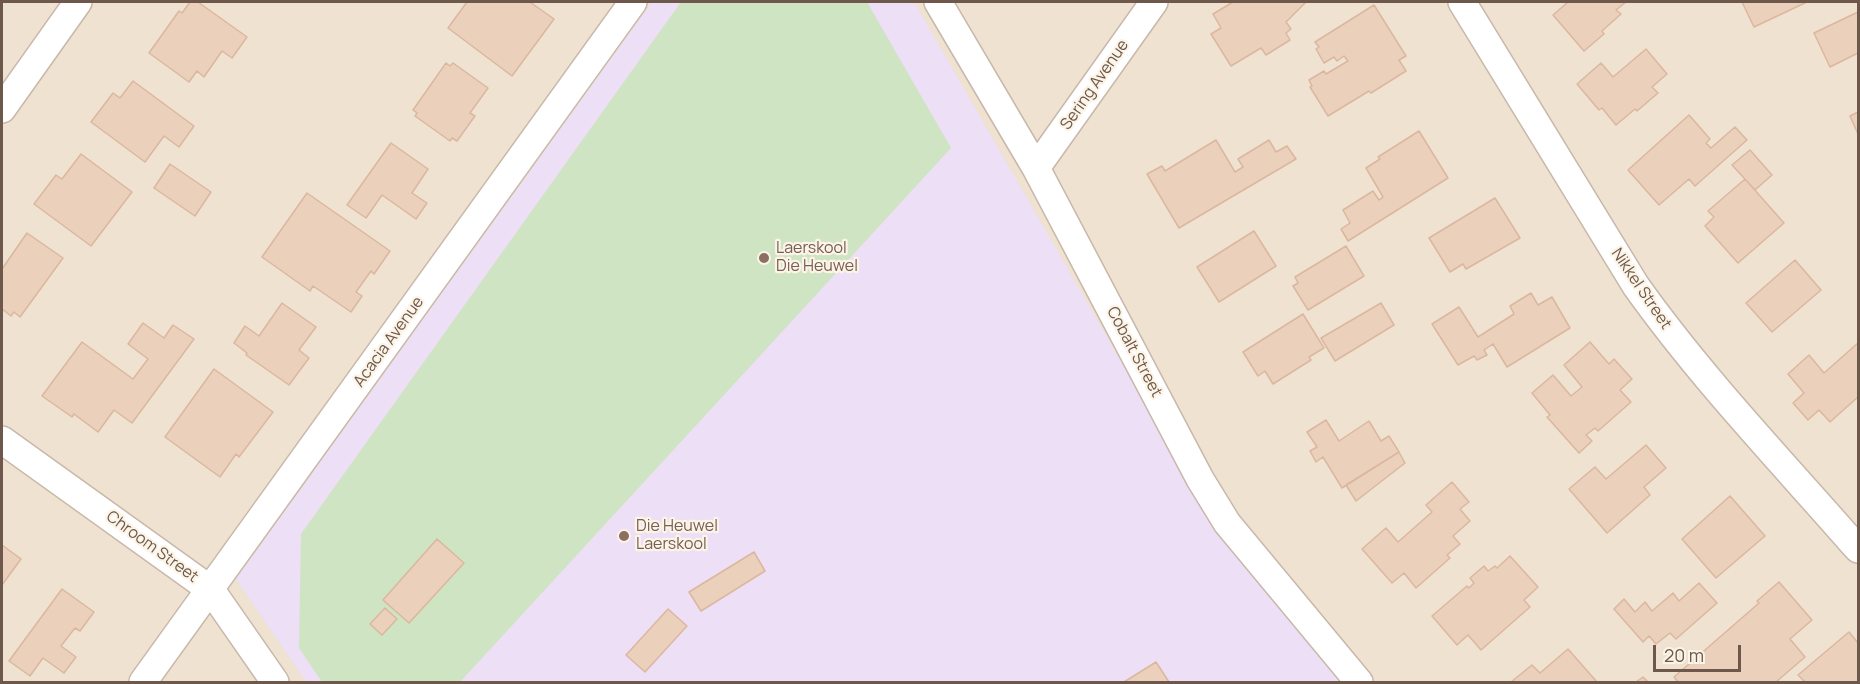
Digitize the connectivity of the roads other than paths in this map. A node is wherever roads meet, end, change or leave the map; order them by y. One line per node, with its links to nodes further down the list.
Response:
1 (78, 2): 6 (street)
2 (633, 2): 10 (street, Acacia Avenue)
3 (938, 2): 7 (street, Cobalt Street)
4 (1154, 2): 7 (street, Sering Avenue)
5 (1462, 2): 9 (street, Nikkel Street)
6 (2, 109)
7 (1036, 168): 13 (street, Cobalt Street)
8 (2, 440): 10 (street, Chroom Street)
9 (1858, 549)
10 (211, 590): 11 (street, Acacia Avenue); 12 (street, Chroom Street)
11 (143, 682)
12 (275, 682)
13 (1359, 682)

